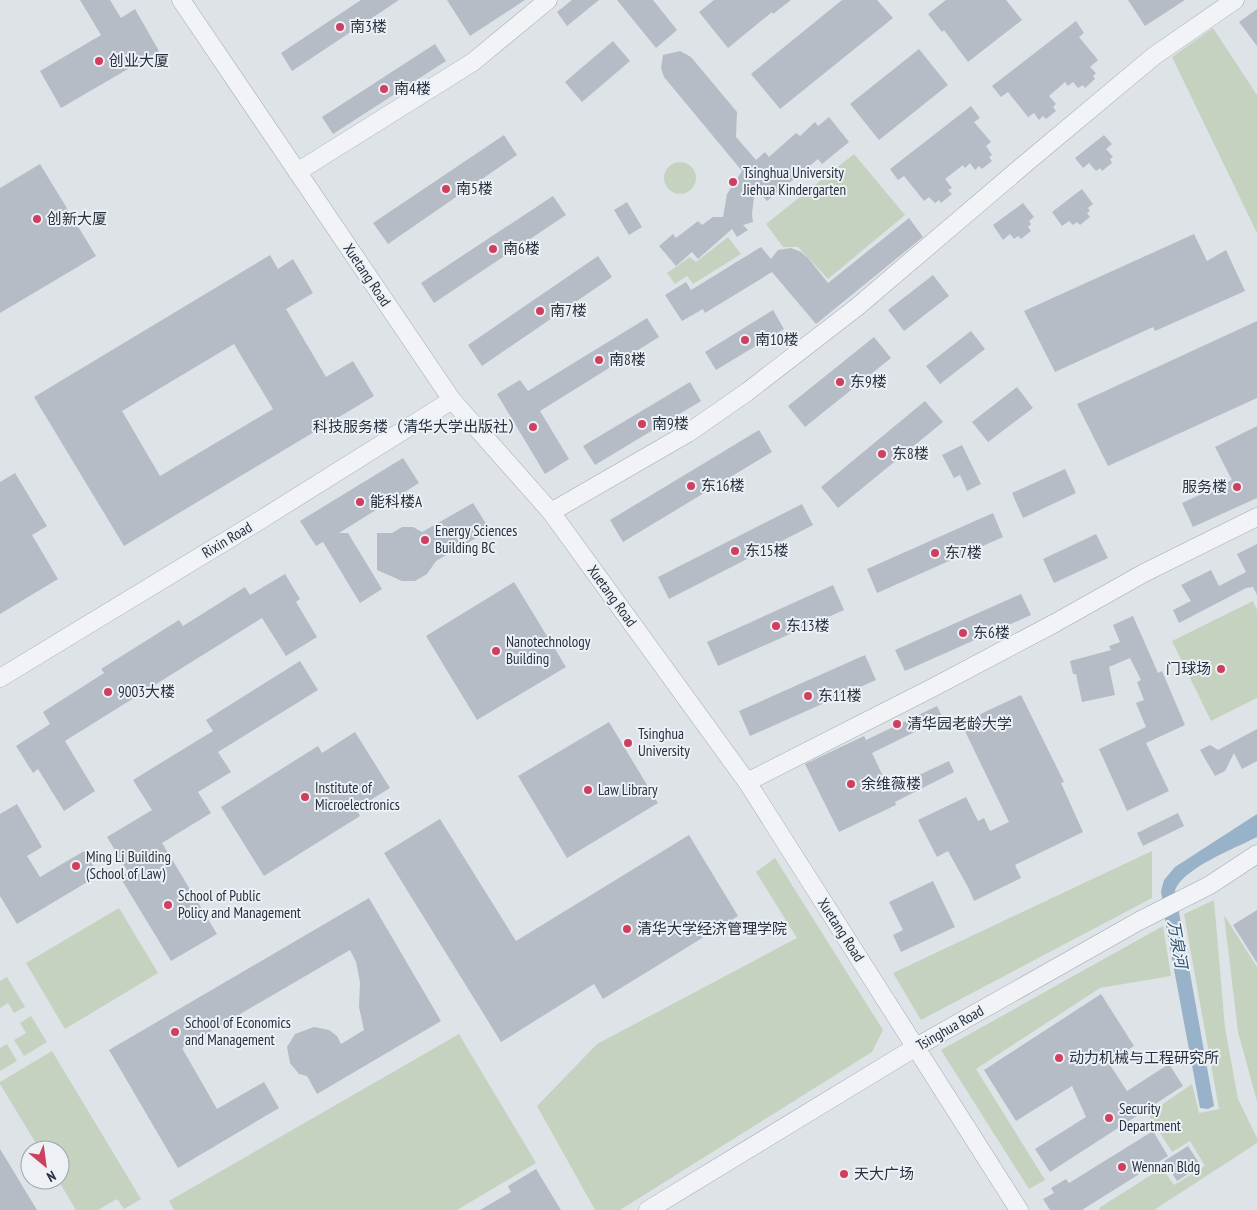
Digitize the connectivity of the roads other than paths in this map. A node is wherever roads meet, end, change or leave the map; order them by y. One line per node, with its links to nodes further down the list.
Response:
1 (180, 0): 4 (street, Xuetang Road)
2 (548, 0): 4 (street)
3 (1235, 0): 6 (street)
4 (297, 172): 5 (street, Xuetang Road)
5 (452, 400): 6 (street, Xuetang Road); 8 (street, Rixin Road)
6 (551, 512): 9 (street, Xuetang Road)
7 (1257, 517): 9 (street)
8 (0, 678)
9 (747, 782): 11 (street, Xuetang Road)
10 (1257, 854): 11 (street, Tsinghua Road)
11 (916, 1047): 12 (street, Tsinghua Road); 13 (street, Xuetang Road)
12 (648, 1210)
13 (1019, 1210)

